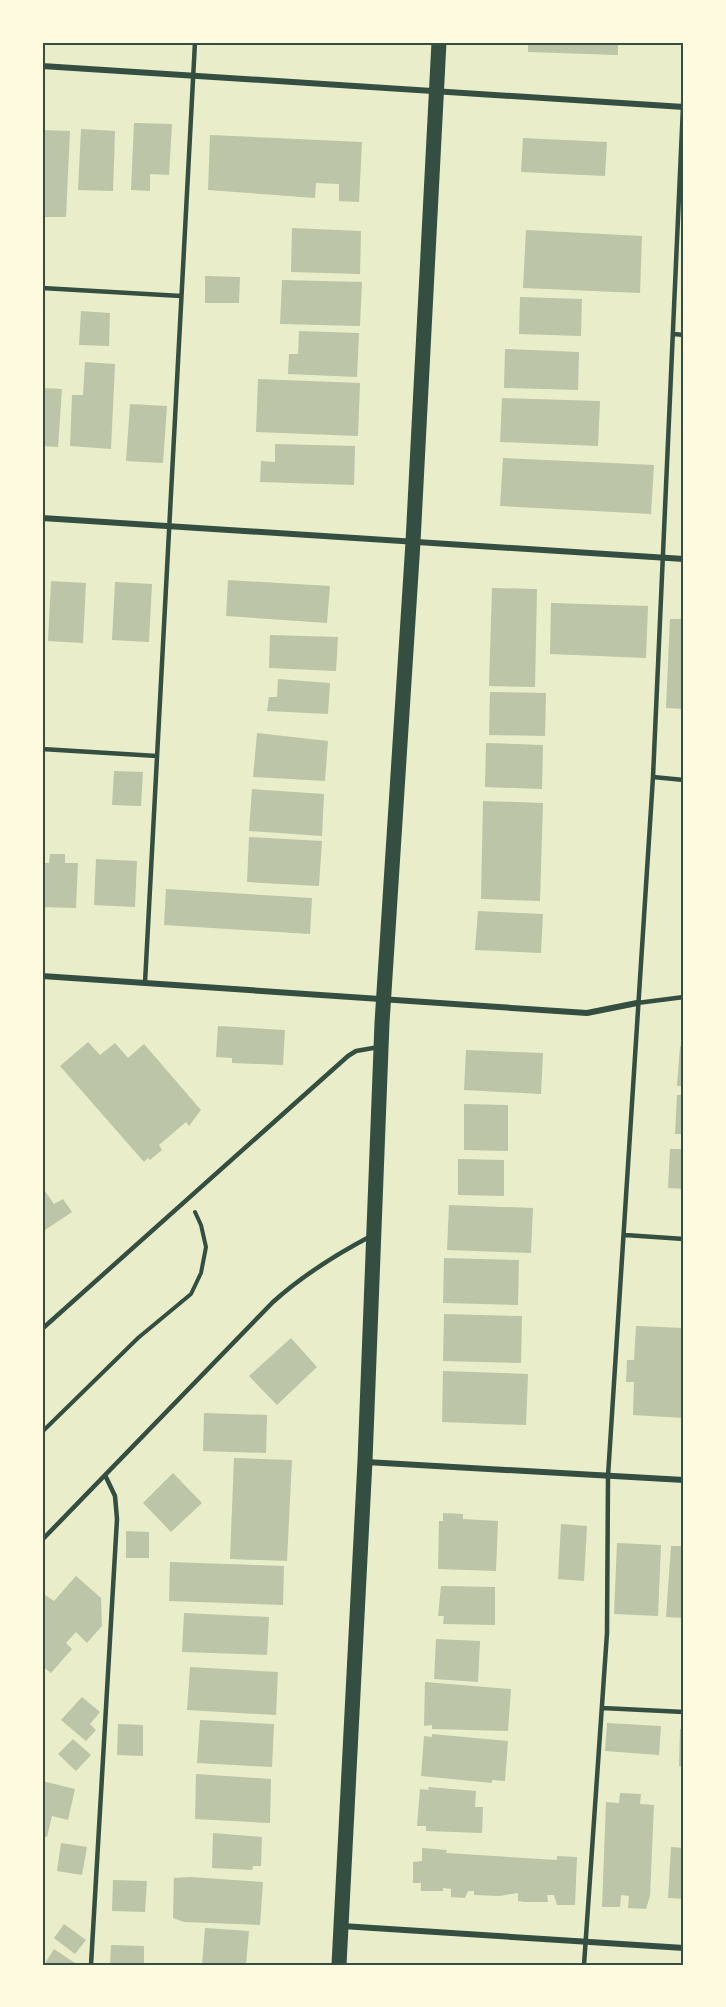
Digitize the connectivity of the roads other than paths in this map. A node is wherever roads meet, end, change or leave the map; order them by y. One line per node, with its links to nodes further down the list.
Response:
1 (195, 42): 4 (lane)
2 (439, 42): 6 (main road)
3 (42, 66): 4 (street)
4 (193, 76): 6 (street); 9 (lane)
5 (684, 84): 7 (lane)
6 (436, 91): 7 (street); 14 (main road)
7 (683, 107): 10 (lane)
8 (42, 288): 9 (lane)
9 (182, 296): 13 (lane)
10 (675, 334): 11 (lane); 15 (lane)
11 (684, 335)
12 (42, 518): 13 (street)
13 (169, 526): 14 (street); 18 (lane)
14 (413, 542): 15 (street); 24 (main road)
15 (664, 558): 16 (street); 19 (lane)
16 (684, 559)
17 (42, 750): 18 (lane)
18 (157, 756): 22 (lane)
19 (653, 777): 20 (lane); 25 (lane)
20 (684, 780)
21 (42, 976): 22 (street)
22 (145, 983): 24 (street)
23 (684, 997): 25 (lane)
24 (384, 999): 25 (street); 26 (main road)
25 (637, 1003): 28 (lane)
26 (381, 1047): 27 (main road); 30 (lane)
27 (374, 1234): 31 (main road); 32 (lane)
28 (625, 1235): 29 (lane); 33 (lane)
29 (684, 1239)
30 (42, 1329)
31 (365, 1461): 33 (street); 38 (main road)
32 (105, 1475): 35 (lane); 41 (lane)
33 (608, 1476): 34 (street); 36 (lane)
34 (684, 1480)
35 (42, 1540)
36 (602, 1708): 37 (lane); 39 (lane)
37 (684, 1712)
38 (341, 1926): 39 (street); 42 (main road)
39 (585, 1941): 40 (street); 43 (lane)
40 (684, 1948)
41 (91, 1965)
42 (339, 1965)
43 (584, 1965)

